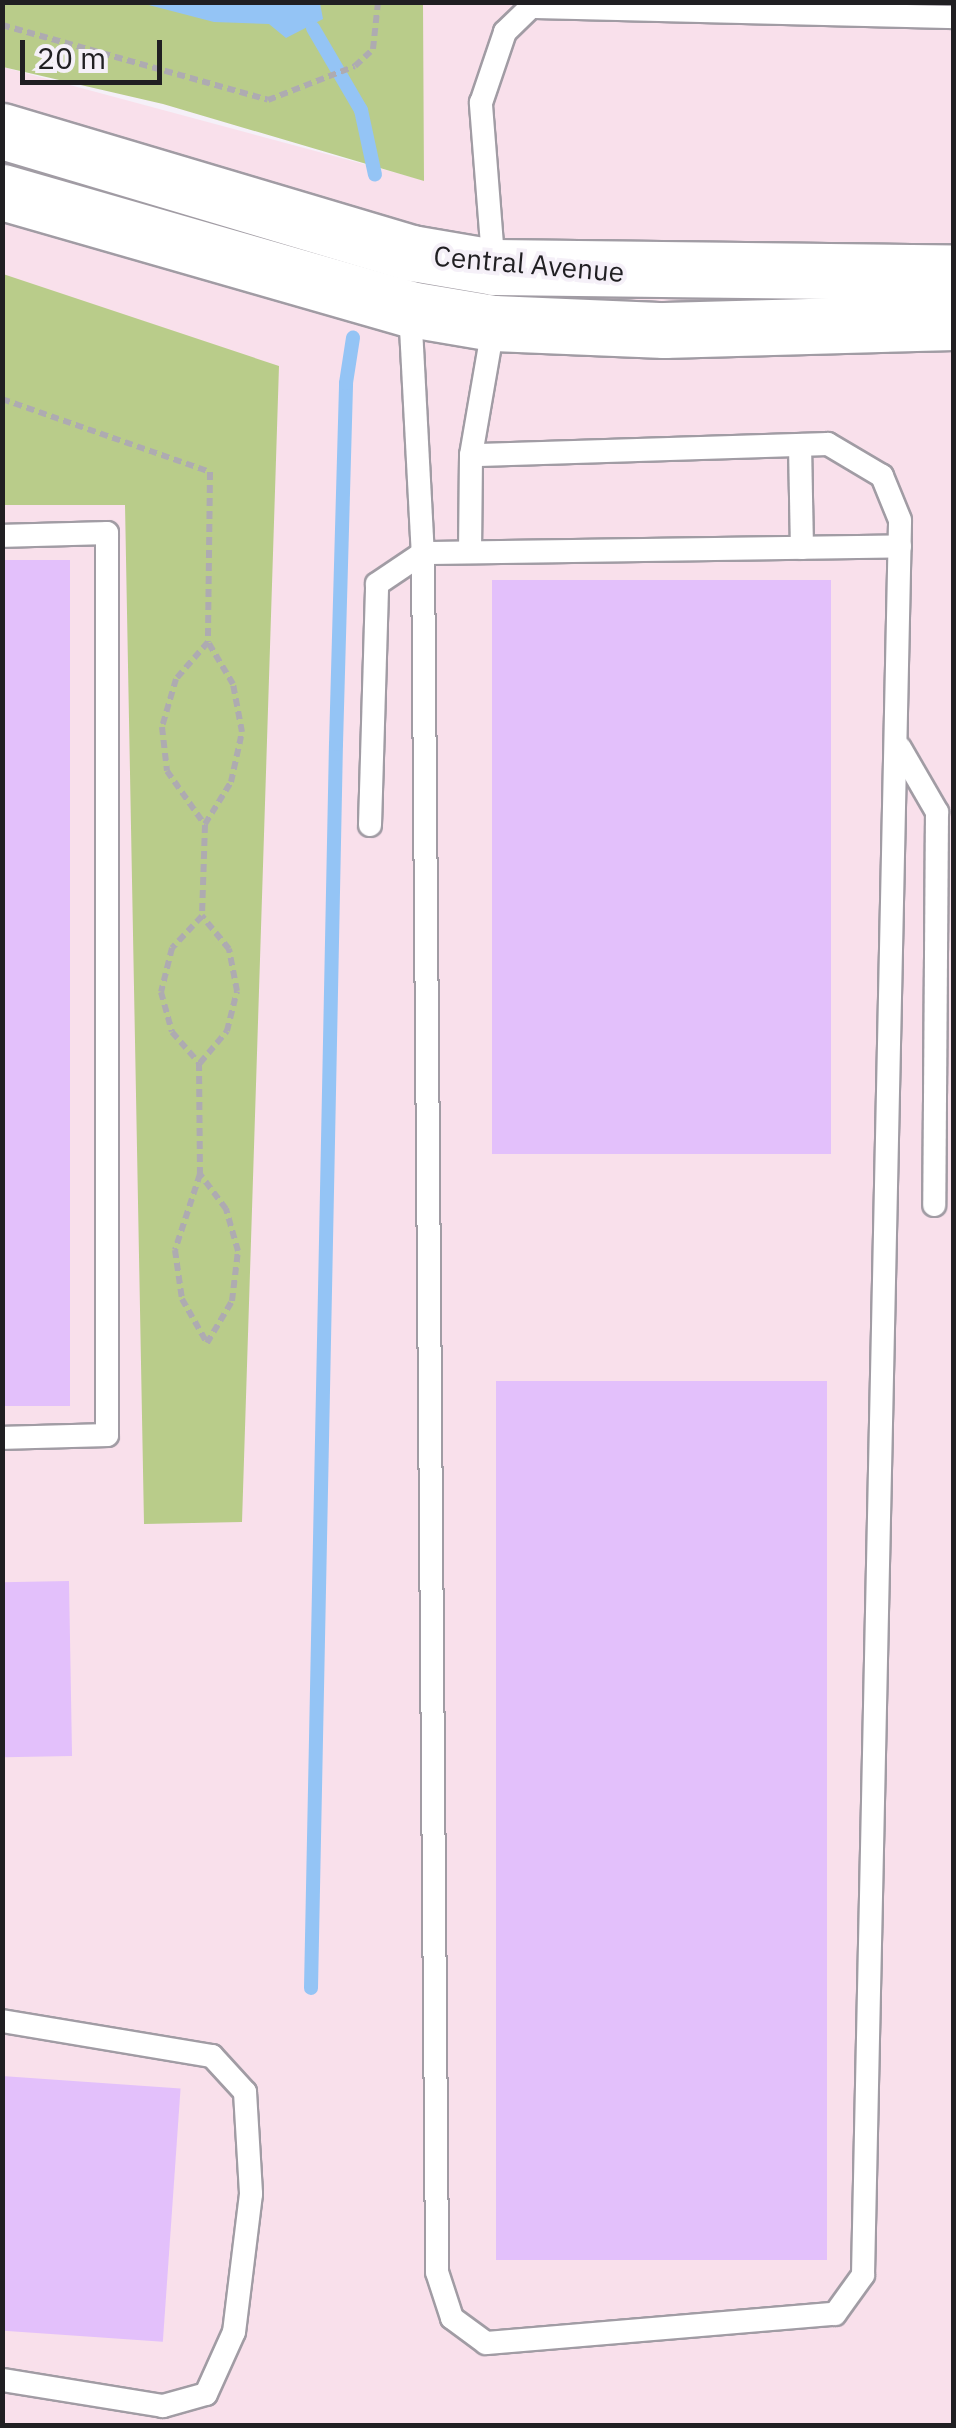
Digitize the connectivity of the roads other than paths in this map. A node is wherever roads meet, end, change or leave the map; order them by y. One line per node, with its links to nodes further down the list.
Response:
1 (536, 5): 2 (lane); 5 (lane)
2 (954, 16)
3 (2, 131): 5 (street, Central Avenue)
4 (2, 192): 7 (street, Central Avenue)
5 (494, 266): 6 (street, Central Avenue); 9 (lane)
6 (954, 273)
7 (410, 309): 9 (street, Central Avenue); 16 (lane)
8 (954, 322): 9 (street, Central Avenue)
9 (494, 323): 11 (lane)
10 (800, 445): 11 (lane); 13 (lane); 14 (lane)
11 (470, 455): 15 (lane)
12 (2, 536): 20 (lane)
13 (900, 546): 14 (lane); 17 (lane)
14 (802, 548): 15 (lane)
15 (470, 552): 16 (lane)
16 (424, 553): 17 (lane); 18 (lane)
17 (899, 746): 19 (lane)
18 (370, 825)
19 (934, 1205)
20 (2, 1438)
21 (2, 2021): 22 (lane)
22 (2, 2380)

